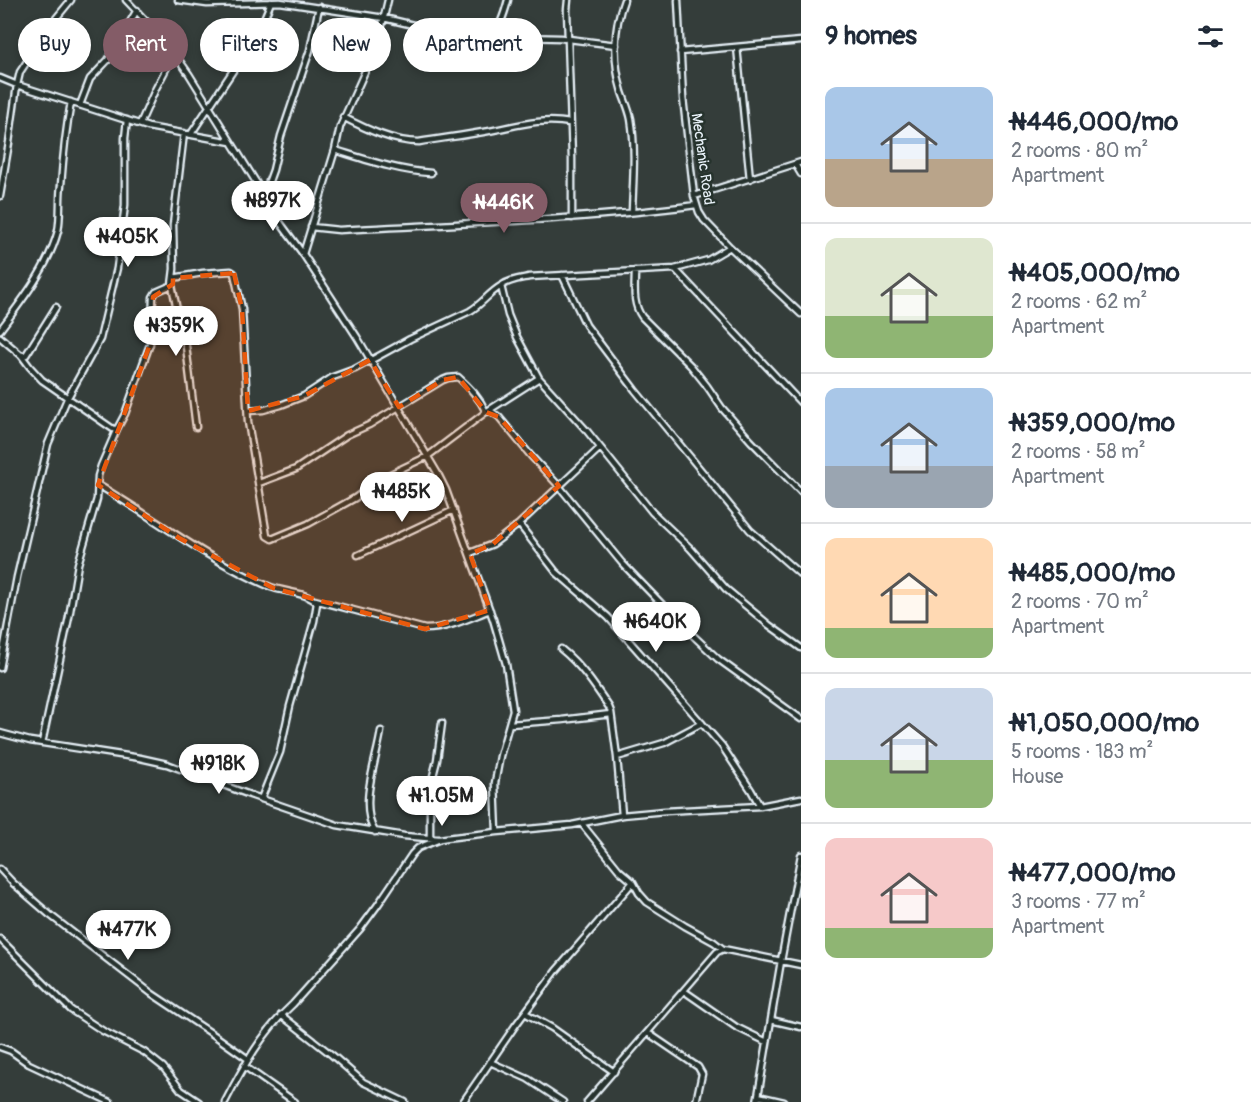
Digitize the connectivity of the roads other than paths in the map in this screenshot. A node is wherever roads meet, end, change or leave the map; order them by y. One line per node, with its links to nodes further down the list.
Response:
1 (70, 0): 25 (street)
2 (126, 0): 11 (street)
3 (178, 0): 9 (street)
4 (388, 0): 13 (street)
5 (508, 0): 14 (street)
6 (568, 0): 16 (street)
7 (624, 0): 18 (street)
8 (678, 0): 20 (street, Mechanic Road)
9 (271, 2): 10 (street); 28 (street)
10 (319, 7): 13 (street); 41 (street)
11 (136, 10): 12 (street); 27 (street)
12 (144, 18)
13 (384, 18)
14 (503, 18)
15 (543, 37): 16 (street)
16 (568, 39): 18 (street); 31 (street)
17 (801, 41): 19 (street)
18 (616, 45): 45 (street)
19 (737, 48): 20 (street); 40 (street)
20 (681, 52): 43 (street, Mechanic Road)
21 (164, 72): 32 (street)
22 (187, 72): 28 (street)
23 (364, 72): 29 (street)
24 (0, 78): 25 (street)
25 (16, 84): 26 (street); 42 (street)
26 (71, 102): 27 (street); 58 (street)
27 (80, 105): 30 (street)
28 (209, 107): 34 (street); 35 (street)
29 (343, 117): 31 (street); 36 (street)
30 (127, 120): 32 (street); 63 (street)
31 (570, 123): 46 (street)
32 (140, 124): 33 (street)
33 (184, 134): 34 (street); 53 (street)
34 (191, 134): 35 (street)
35 (231, 142): 41 (street)
36 (335, 150): 38 (street); 47 (street)
37 (798, 163): 39 (street); 40 (street)
38 (431, 173)
39 (801, 174)
40 (750, 179): 43 (street)
41 (264, 195): 49 (street)
42 (0, 196)
43 (694, 196): 44 (street, Mechanic Road)
44 (696, 205): 45 (street); 48 (street, Mechanic Road)
45 (632, 212): 46 (street)
46 (572, 218): 47 (street)
47 (311, 227): 49 (street)
48 (730, 247): 50 (street); 57 (street, Mechanic Road)
49 (303, 254): 61 (street)
50 (675, 269): 51 (street); 64 (street)
51 (635, 271): 52 (street); 75 (street)
52 (562, 275): 55 (street); 80 (street)
53 (173, 278): 54 (street); 66 (street)
54 (172, 285): 68 (street); 69 (street)
55 (501, 286): 61 (street); 62 (street)
56 (56, 307): 60 (street)
57 (801, 314)
58 (0, 330)
59 (0, 337): 60 (street)
60 (21, 355): 63 (street)
61 (370, 360): 65 (street); 66 (street)
62 (539, 378): 67 (street); 70 (street)
63 (67, 399): 69 (street); 85 (street)
64 (801, 403)
65 (399, 408): 67 (street); 71 (street); 72 (street)
66 (248, 411): 72 (street)
67 (486, 412): 71 (street); 74 (street)
68 (196, 427)
69 (117, 429): 73 (street)
70 (600, 448): 74 (street); 83 (street)
71 (428, 456): 72 (street); 76 (street)
72 (259, 483)
73 (98, 485): 81 (street); 93 (street)
74 (559, 486): 77 (street); 87 (street)
75 (801, 492)
76 (454, 510): 78 (street); 79 (street)
77 (519, 524): 78 (street); 89 (street)
78 (470, 553): 82 (street)
79 (358, 555)
80 (801, 575)
81 (315, 600): 82 (street); 96 (street)
82 (490, 610): 90 (street)
83 (801, 648)
84 (561, 649): 86 (street)
85 (0, 668)
86 (611, 714): 90 (street); 94 (street)
87 (801, 719)
88 (442, 723): 102 (street)
89 (702, 723): 94 (street); 97 (street)
90 (510, 724): 101 (street)
91 (381, 731): 100 (street)
92 (0, 733): 93 (street)
93 (42, 743): 96 (street)
94 (617, 757): 98 (street)
95 (801, 798): 97 (street)
96 (261, 799): 100 (street)
97 (760, 806): 98 (street)
98 (622, 815): 99 (street)
99 (582, 824): 101 (street); 106 (street)
100 (375, 832): 102 (street)
101 (497, 832): 103 (street)
102 (430, 838): 103 (street)
103 (440, 839): 113 (street)
104 (801, 855): 109 (street)
105 (0, 869): 119 (street)
106 (633, 882): 108 (street); 112 (street)
107 (0, 939): 125 (street)
108 (723, 949): 109 (street); 111 (street)
109 (781, 961): 110 (street); 114 (street)
110 (801, 964)
111 (684, 991): 116 (street); 117 (street)
112 (525, 1013): 120 (street); 122 (street)
113 (281, 1015): 119 (street); 128 (street)
114 (771, 1020): 115 (street); 117 (street)
115 (801, 1027)
116 (648, 1033): 122 (street); 132 (street)
117 (767, 1042): 123 (street)
118 (0, 1047): 124 (street)
119 (248, 1059): 121 (street)
120 (490, 1062): 129 (street); 130 (street)
121 (244, 1066): 126 (street); 127 (street)
122 (614, 1072): 131 (street)
123 (758, 1096): 133 (street); 134 (street)
124 (110, 1102)
125 (199, 1102)
126 (225, 1102)
127 (295, 1102)
128 (405, 1102)
129 (463, 1102)
130 (563, 1102)
131 (587, 1102)
132 (696, 1102)
133 (756, 1102)
134 (784, 1102)

